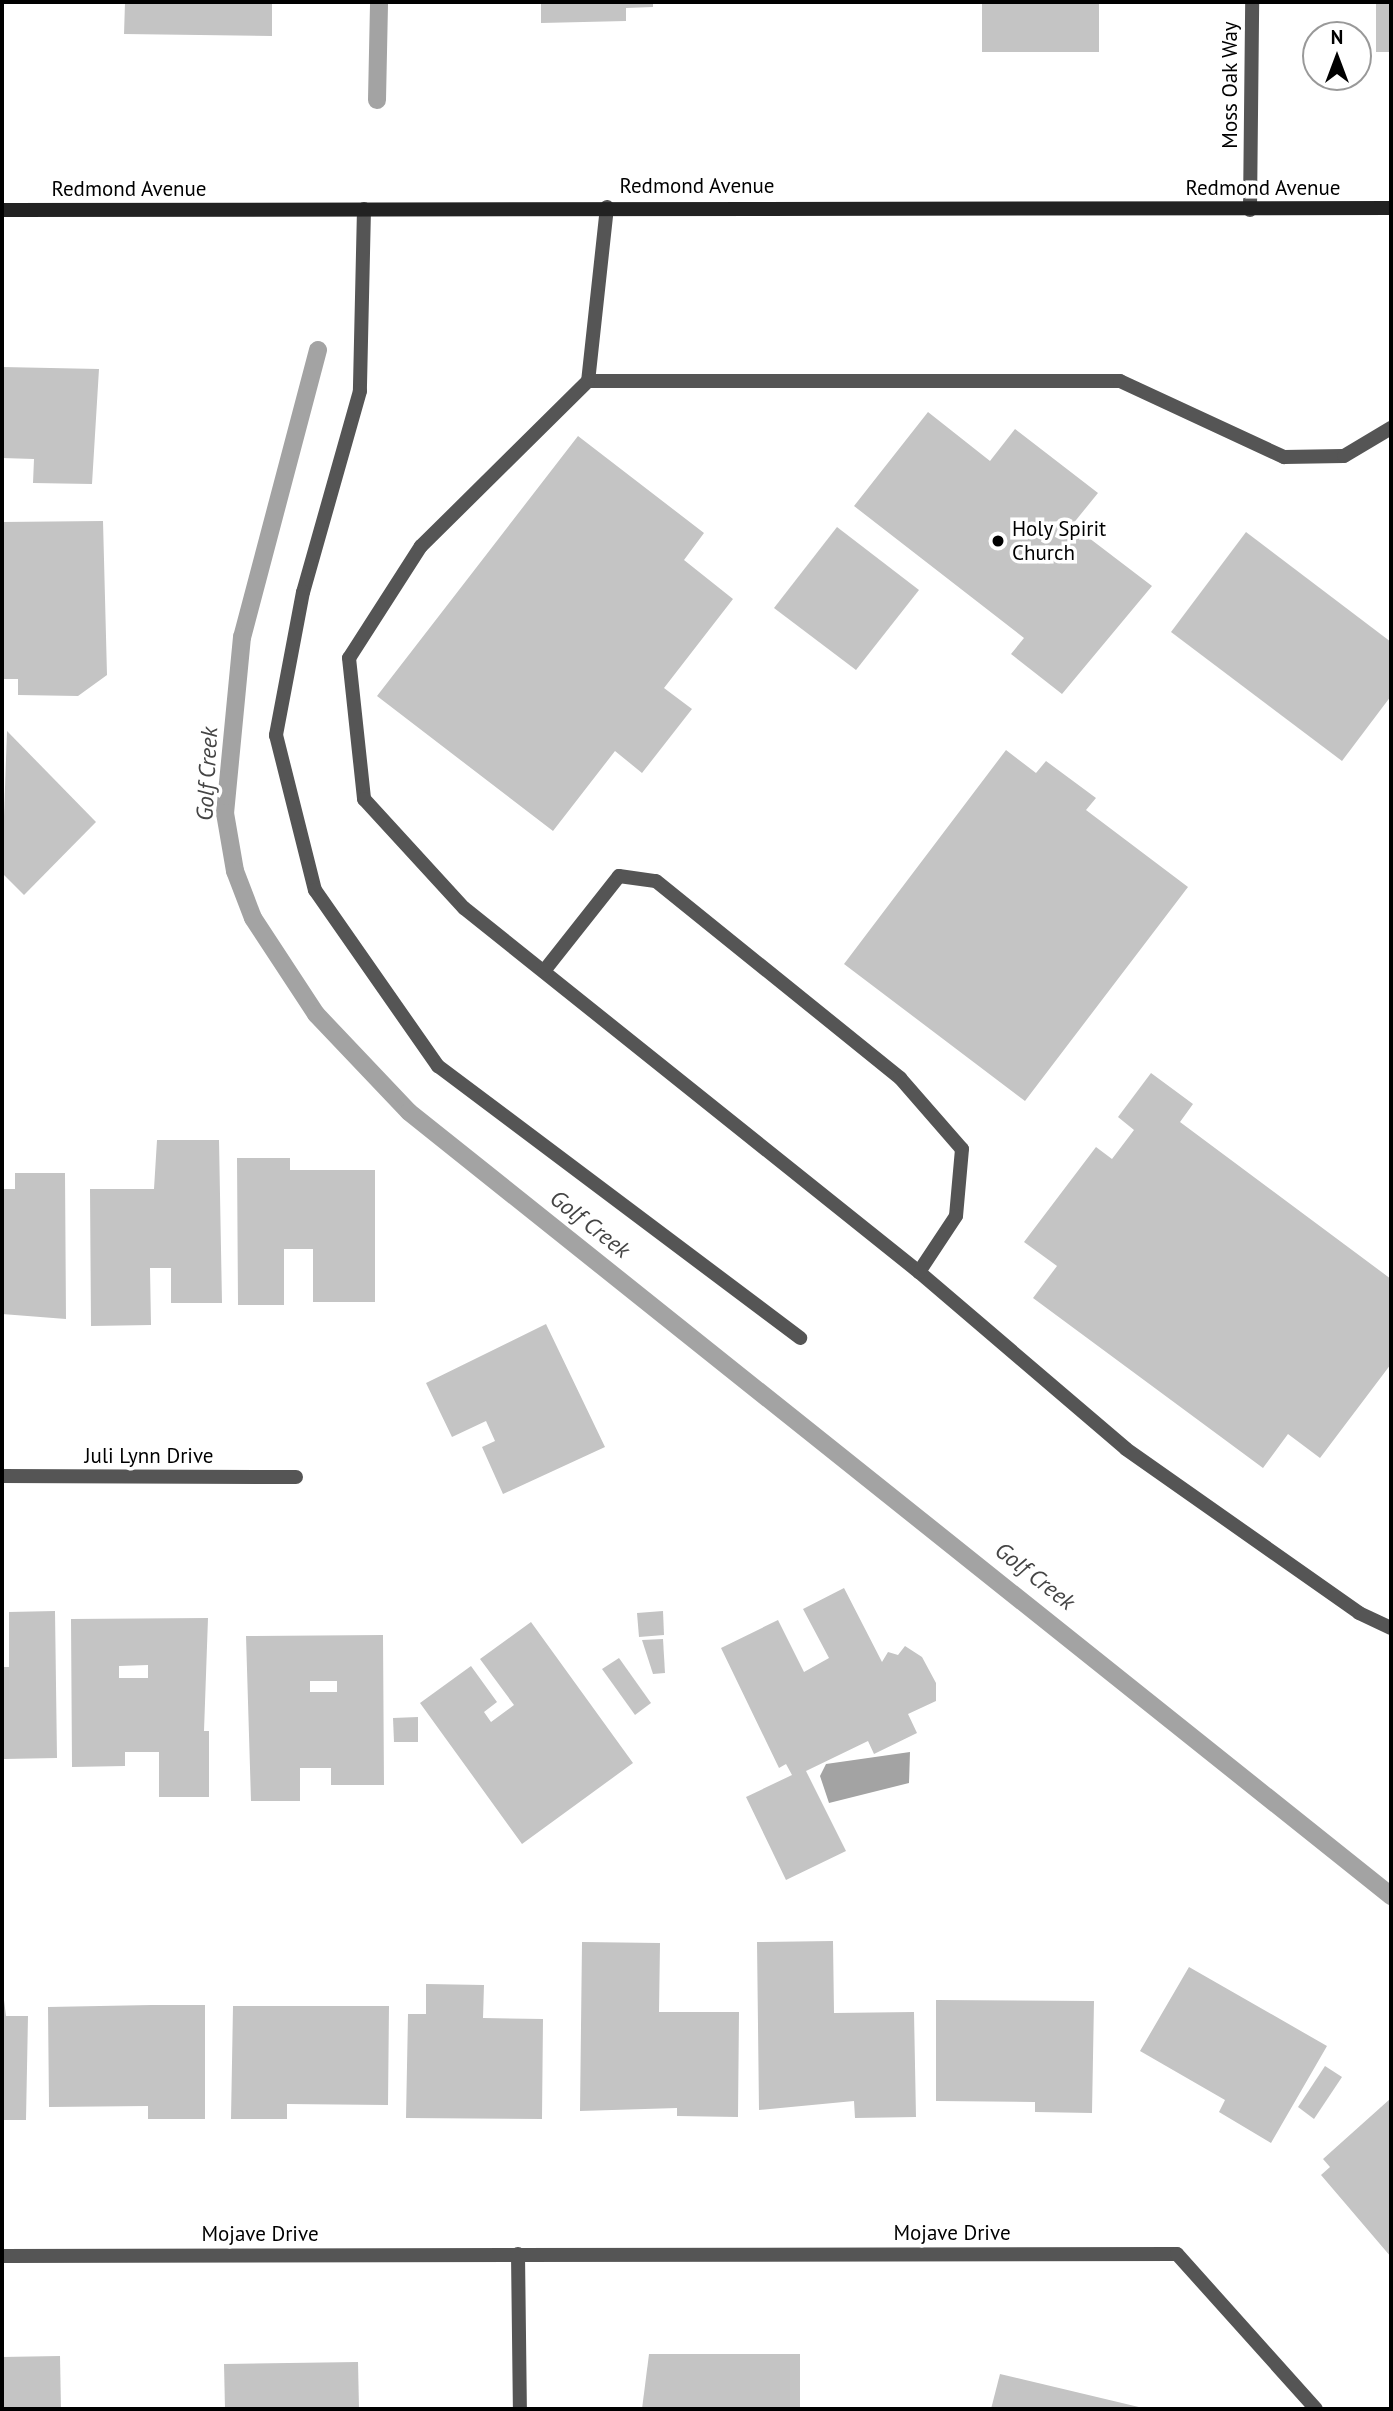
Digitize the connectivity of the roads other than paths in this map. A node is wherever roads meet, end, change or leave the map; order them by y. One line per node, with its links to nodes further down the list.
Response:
1 (1252, 2): 6 (street, Moss Oak Way)
2 (607, 207): 4 (street, Redmond Avenue); 6 (street, Redmond Avenue); 7 (street)
3 (1391, 208): 6 (street, Redmond Avenue)
4 (363, 209): 5 (street, Redmond Avenue); 11 (street)
5 (2, 210)
6 (1250, 210)
7 (587, 381): 8 (street); 9 (street)
8 (1391, 428)
9 (544, 971): 10 (street); 10 (street)
10 (919, 1272): 14 (street)
11 (800, 1338)
12 (2, 1476): 13 (street, Juli Lynn Drive)
13 (296, 1477)
14 (1391, 1628)
15 (518, 2254): 16 (street, Mojave Drive); 17 (street); 18 (street, Mojave Drive)
16 (2, 2256)
17 (520, 2409)
18 (1317, 2409)

